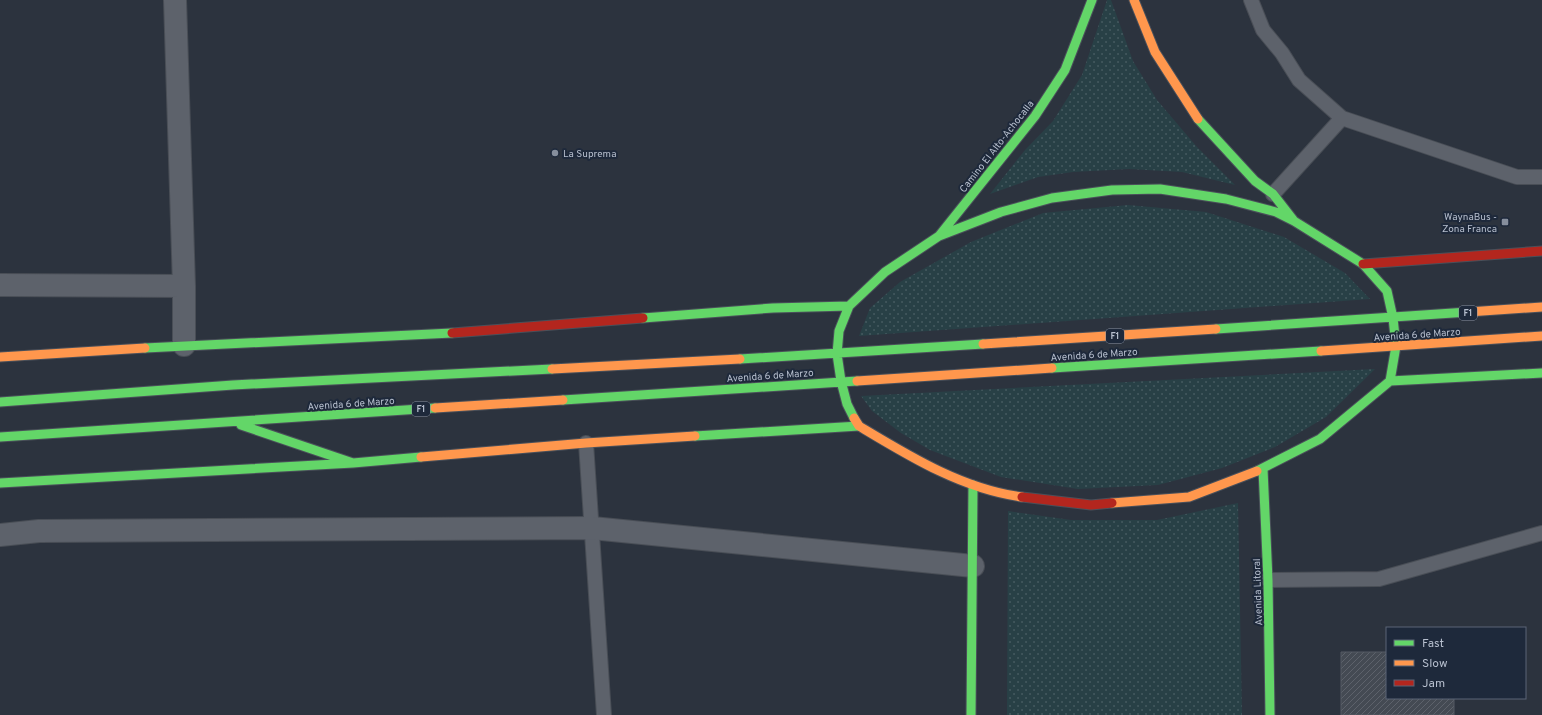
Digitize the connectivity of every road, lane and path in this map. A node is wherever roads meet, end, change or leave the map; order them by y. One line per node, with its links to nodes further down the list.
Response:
1 (175, 0): 13 (street)
2 (1092, 0): 9 (main road, Camino El Alto-Achocalla)
3 (1134, 0): 7 (main road)
4 (1251, 0): 5 (lane)
5 (1342, 118): 6 (lane); 7 (lane)
6 (1542, 177)
7 (1273, 194): 8 (main road)
8 (1294, 221): 9 (main road); 11 (main road)
9 (939, 236): 14 (main road)
10 (1542, 251): 11 (main road)
11 (1363, 264): 16 (main road)
12 (0, 285): 13 (street)
13 (184, 286): 18 (street)
14 (849, 306): 18 (main road); 20 (main road)
15 (1542, 308): 16 (main road, Avenida 6 de Marzo / F1)
16 (1393, 318): 19 (main road); 20 (main road, Avenida 6 de Marzo / F1)
17 (1542, 336): 19 (main road, Avenida 6 de Marzo / F1)
18 (184, 345): 21 (main road)
19 (1396, 346): 23 (main road, Avenida 6 de Marzo / F1); 24 (main road)
20 (837, 354): 23 (main road); 25 (main road, Avenida 6 de Marzo / F1)
21 (0, 357)
22 (1542, 374): 24 (main road)
23 (841, 381): 26 (main road, Avenida 6 de Marzo / F1); 27 (main road)
24 (1390, 381): 31 (main road)
25 (0, 402)
26 (232, 422): 28 (main road, Avenida 6 de Marzo / F1); 30 (main road)
27 (859, 426): 29 (main road); 33 (main road)
28 (0, 437)
29 (586, 443): 30 (main road); 34 (lane)
30 (353, 463): 32 (main road)
31 (1263, 469): 33 (main road); 38 (main road, Avenida Litoral)
32 (0, 483)
33 (973, 485): 37 (main road)
34 (592, 528): 36 (street); 37 (street); 39 (lane)
35 (1542, 533): 38 (lane)
36 (0, 535)
37 (973, 566): 40 (main road)
38 (1268, 580): 41 (main road, Avenida Litoral)
39 (604, 715)
40 (971, 715)
41 (1270, 715)

